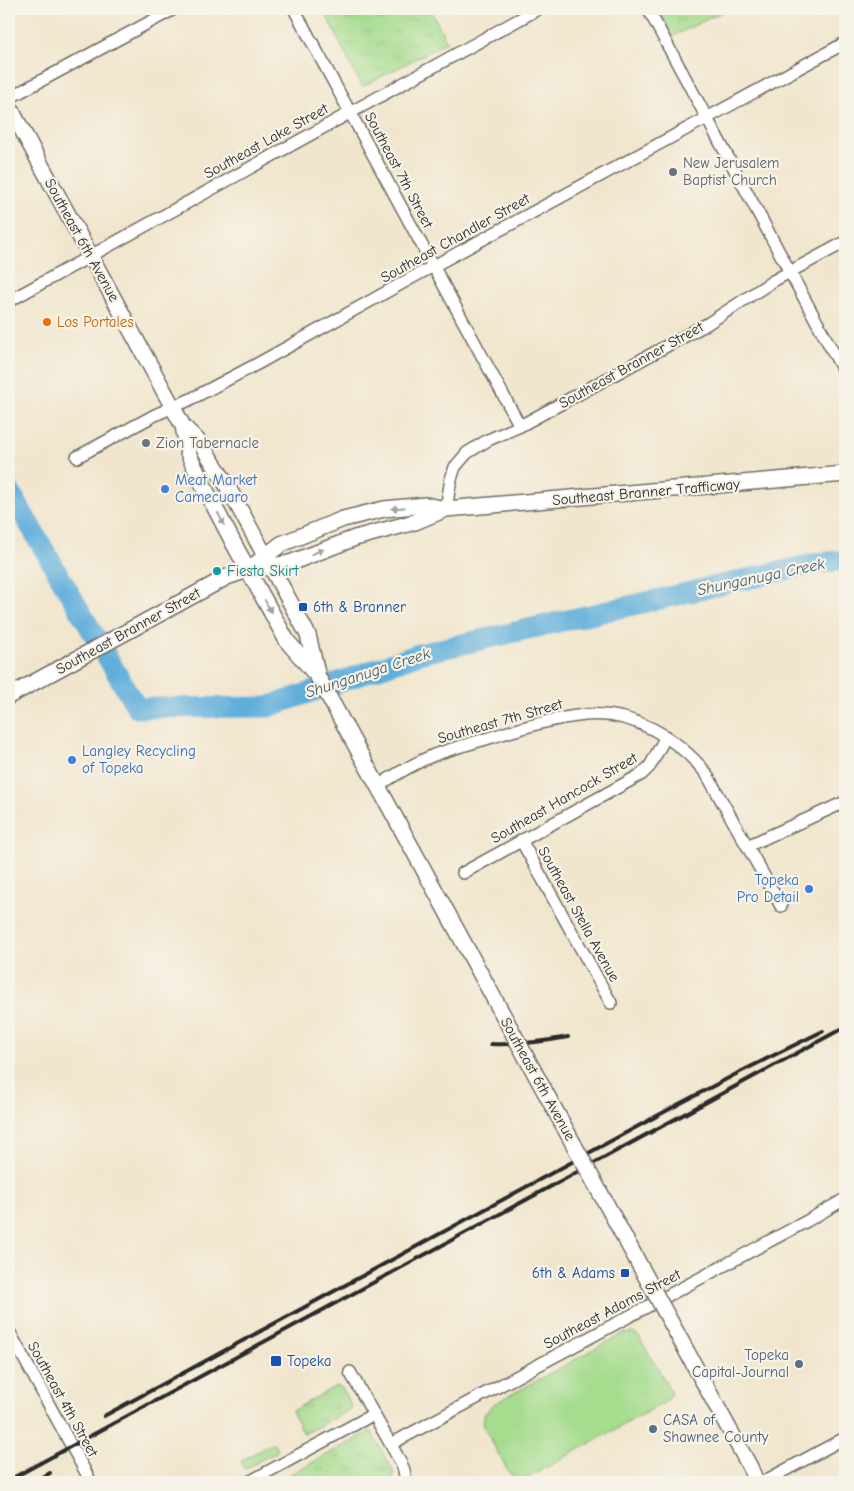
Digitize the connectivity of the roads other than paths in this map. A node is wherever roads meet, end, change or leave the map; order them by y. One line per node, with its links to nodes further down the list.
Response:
1 (174, 9): 6 (street)
2 (294, 9): 8 (street, Southeast 7th Street)
3 (538, 9): 8 (street, Southeast Lake Street)
4 (648, 9): 9 (street)
5 (845, 43): 9 (street, Southeast Chandler Street)
6 (9, 98)
7 (9, 106): 11 (main road, Southeast 6th Avenue)
8 (350, 112): 11 (street, Southeast Lake Street); 12 (street, Southeast 7th Street)
9 (707, 117): 12 (street, Southeast Chandler Street); 13 (street)
10 (845, 242): 13 (street, Southeast Branner Street)
11 (90, 256): 14 (street, Southeast Lake Street); 16 (main road, Southeast 6th Avenue)
12 (434, 266): 16 (street, Southeast Chandler Street); 18 (street, Southeast 7th Street)
13 (790, 271): 15 (street); 18 (street, Southeast Branner Street)
14 (9, 301)
15 (845, 374)
16 (173, 407): 17 (main road, Southeast 6th Avenue); 19 (street, Southeast Chandler Street)
17 (183, 426): 22 (main road, Southeast 6th Avenue); 23 (main road, Southeast 6th Avenue, one-way to 23)
18 (520, 426): 21 (street, Southeast Branner Street)
19 (77, 457)
20 (845, 474): 21 (main road, Southeast Branner Trafficway)
21 (446, 509): 22 (main road, Southeast Branner Street, one-way to 21); 22 (main road, Southeast Branner Street, one-way to 22)
22 (268, 562): 23 (main road, Southeast Branner Street); 24 (main road, Southeast 6th Avenue)
23 (248, 570): 24 (main road, Southeast 6th Avenue, one-way to 24); 25 (main road, Southeast Branner Street)
24 (318, 677): 27 (main road, Southeast 6th Avenue)
25 (9, 696)
26 (666, 736): 27 (street, Southeast 7th Street); 29 (street, Southeast Hancock Street); 30 (street, Southeast 7th Street)
27 (378, 786): 43 (main road, Southeast 6th Avenue, bridge)
28 (845, 802): 30 (street)
29 (521, 840): 31 (street, Southeast Hancock Street); 33 (street, Southeast Stella Avenue)
30 (747, 846): 32 (street, Southeast 7th Street)
31 (463, 872)
32 (781, 906)
33 (611, 1003)
34 (845, 1199): 39 (street, Southeast Adams Street)
35 (9, 1331): 40 (street, Southeast 4th Street)
36 (350, 1372): 37 (street)
37 (374, 1414): 39 (street); 41 (street)
38 (845, 1438): 44 (street)
39 (391, 1444): 42 (street)
40 (91, 1482)
41 (249, 1482)
42 (406, 1482)
43 (756, 1482)
44 (763, 1482)

